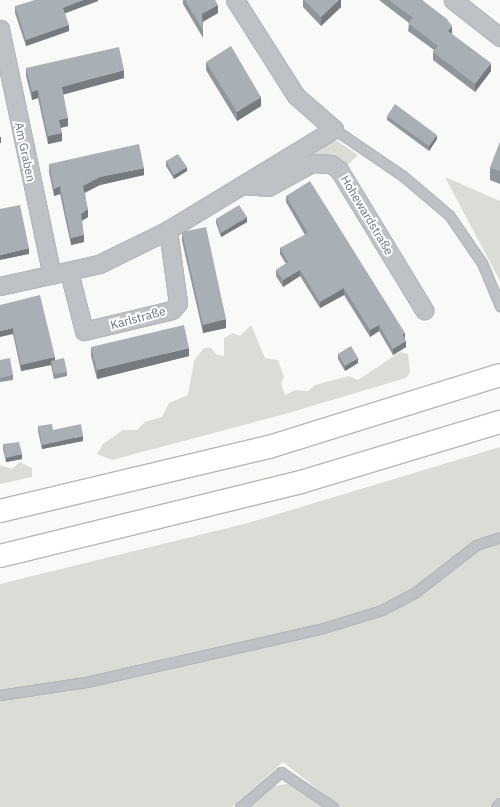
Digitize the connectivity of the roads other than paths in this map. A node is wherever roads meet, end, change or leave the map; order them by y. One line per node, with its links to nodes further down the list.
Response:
1 (235, 0): 5 (street)
2 (453, 0): 4 (street)
3 (0, 29): 9 (street, Am Graben)
4 (500, 37)
5 (334, 129): 6 (street); 11 (lane)
6 (242, 185): 7 (street); 12 (street, Hohewardstraße)
7 (168, 230): 8 (street); 8 (street, Karlstraße)
8 (68, 272): 9 (street)
9 (52, 275): 10 (street)
10 (0, 286)
11 (500, 306)
12 (424, 310)
13 (500, 375): 15 (highway)
14 (500, 422): 17 (highway)
15 (0, 511)
16 (500, 537): 18 (lane)
17 (0, 556)
18 (0, 695)
19 (500, 803): 22 (lane)
20 (240, 807): 21 (lane)
21 (333, 807)
22 (496, 807)

